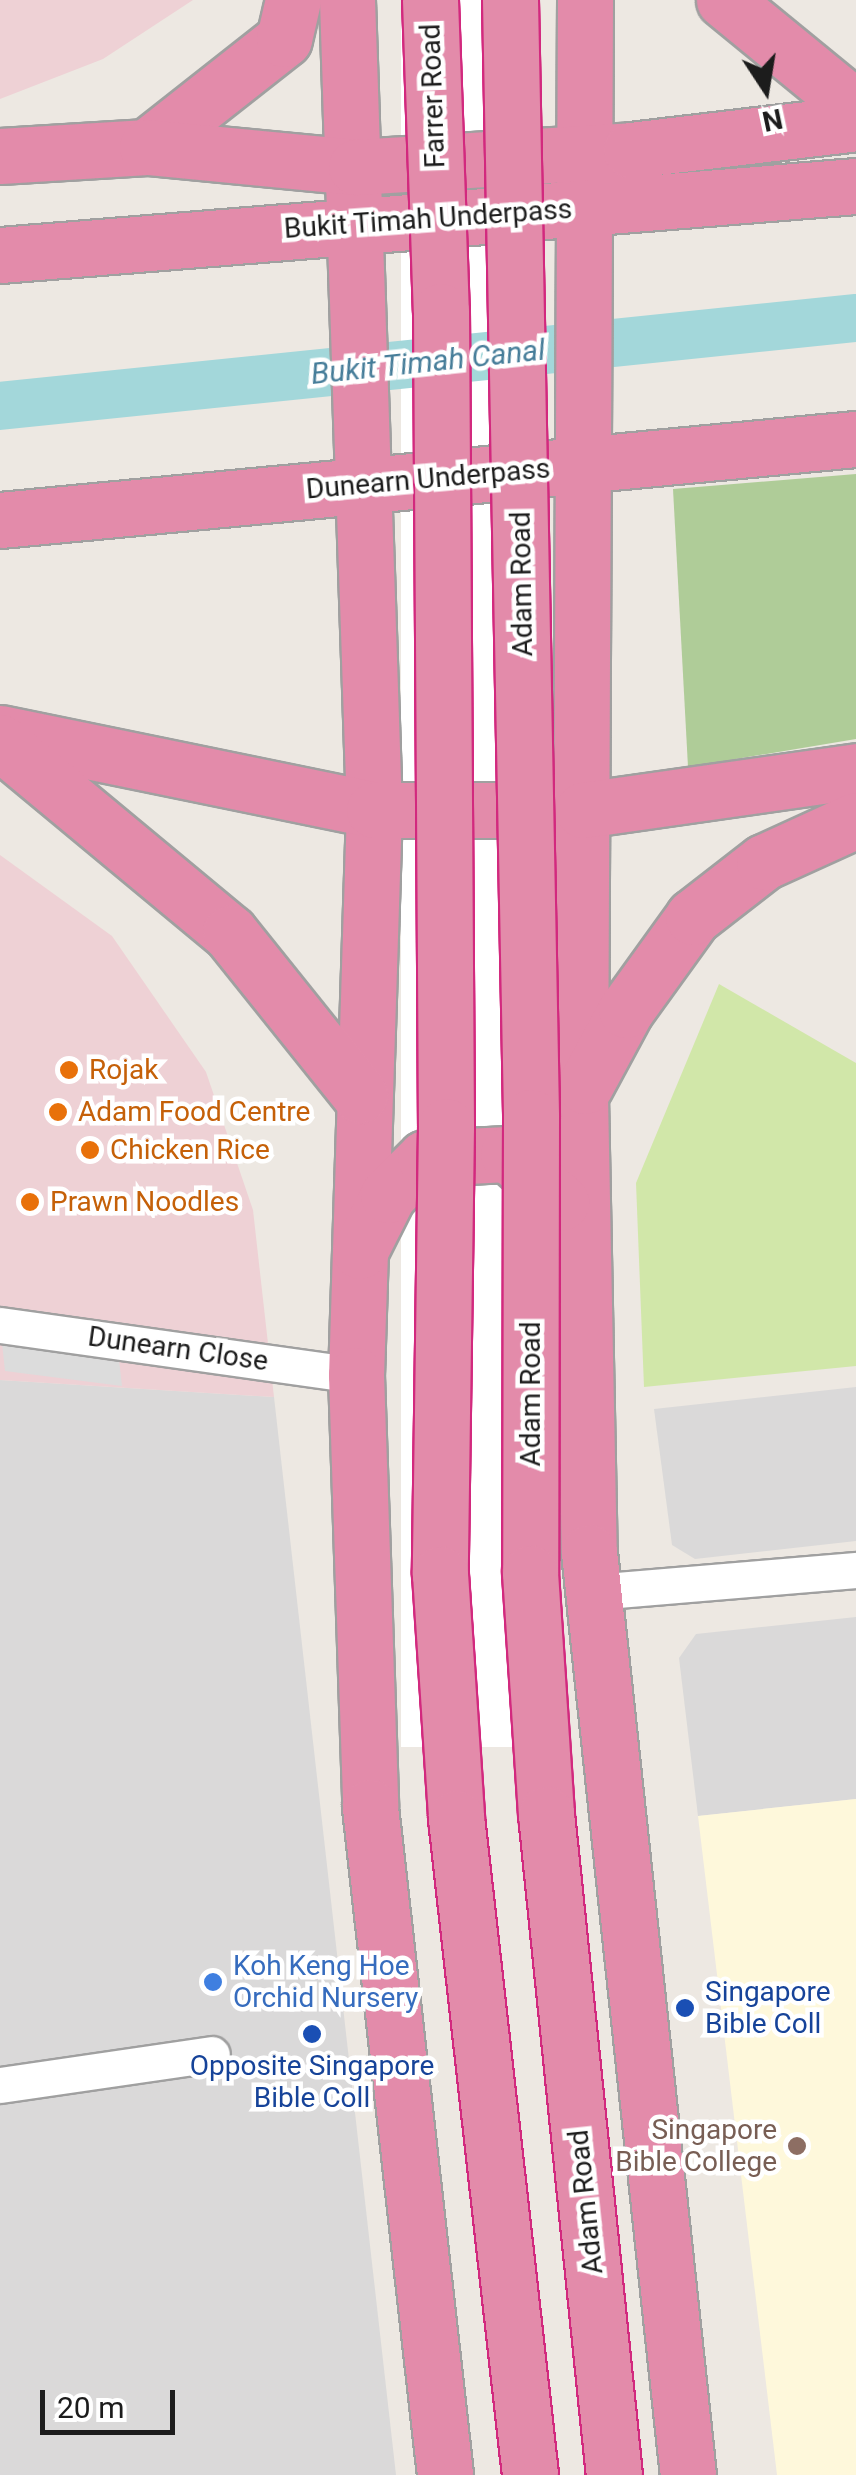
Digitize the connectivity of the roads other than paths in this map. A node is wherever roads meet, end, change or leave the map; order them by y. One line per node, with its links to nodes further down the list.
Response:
1 (293, 0): 9 (highway)
2 (347, 0): 12 (highway)
3 (430, 0): 34 (highway, Farrer Road, bridge)
4 (510, 0): 35 (highway, Adam Road, bridge)
5 (585, 0): 10 (highway)
6 (724, 0): 7 (highway)
7 (856, 108)
8 (856, 123): 10 (highway)
9 (147, 147): 11 (highway); 12 (highway)
10 (584, 150): 12 (highway); 21 (highway)
11 (0, 156)
12 (356, 167): 20 (highway)
13 (856, 186): 14 (highway, Bukit Timah Underpass)
14 (0, 254)
15 (856, 439): 16 (highway, Dunearn Underpass)
16 (0, 520)
17 (0, 733): 20 (highway)
18 (0, 742): 23 (highway)
19 (856, 771): 21 (highway)
20 (374, 810): 21 (highway); 23 (highway)
21 (582, 810): 24 (highway)
22 (856, 820): 24 (highway)
23 (360, 1095): 25 (highway)
24 (580, 1096): 26 (highway)
25 (358, 1254): 26 (highway); 28 (highway)
26 (586, 1255): 30 (highway)
27 (0, 1326): 28 (street, Dunearn Close)
28 (356, 1375): 33 (highway)
29 (856, 1570): 30 (street)
30 (610, 1592): 36 (highway)
31 (212, 2054): 32 (street)
32 (0, 2085)
33 (445, 2475)
34 (530, 2475)
35 (614, 2475)
36 (688, 2475)

